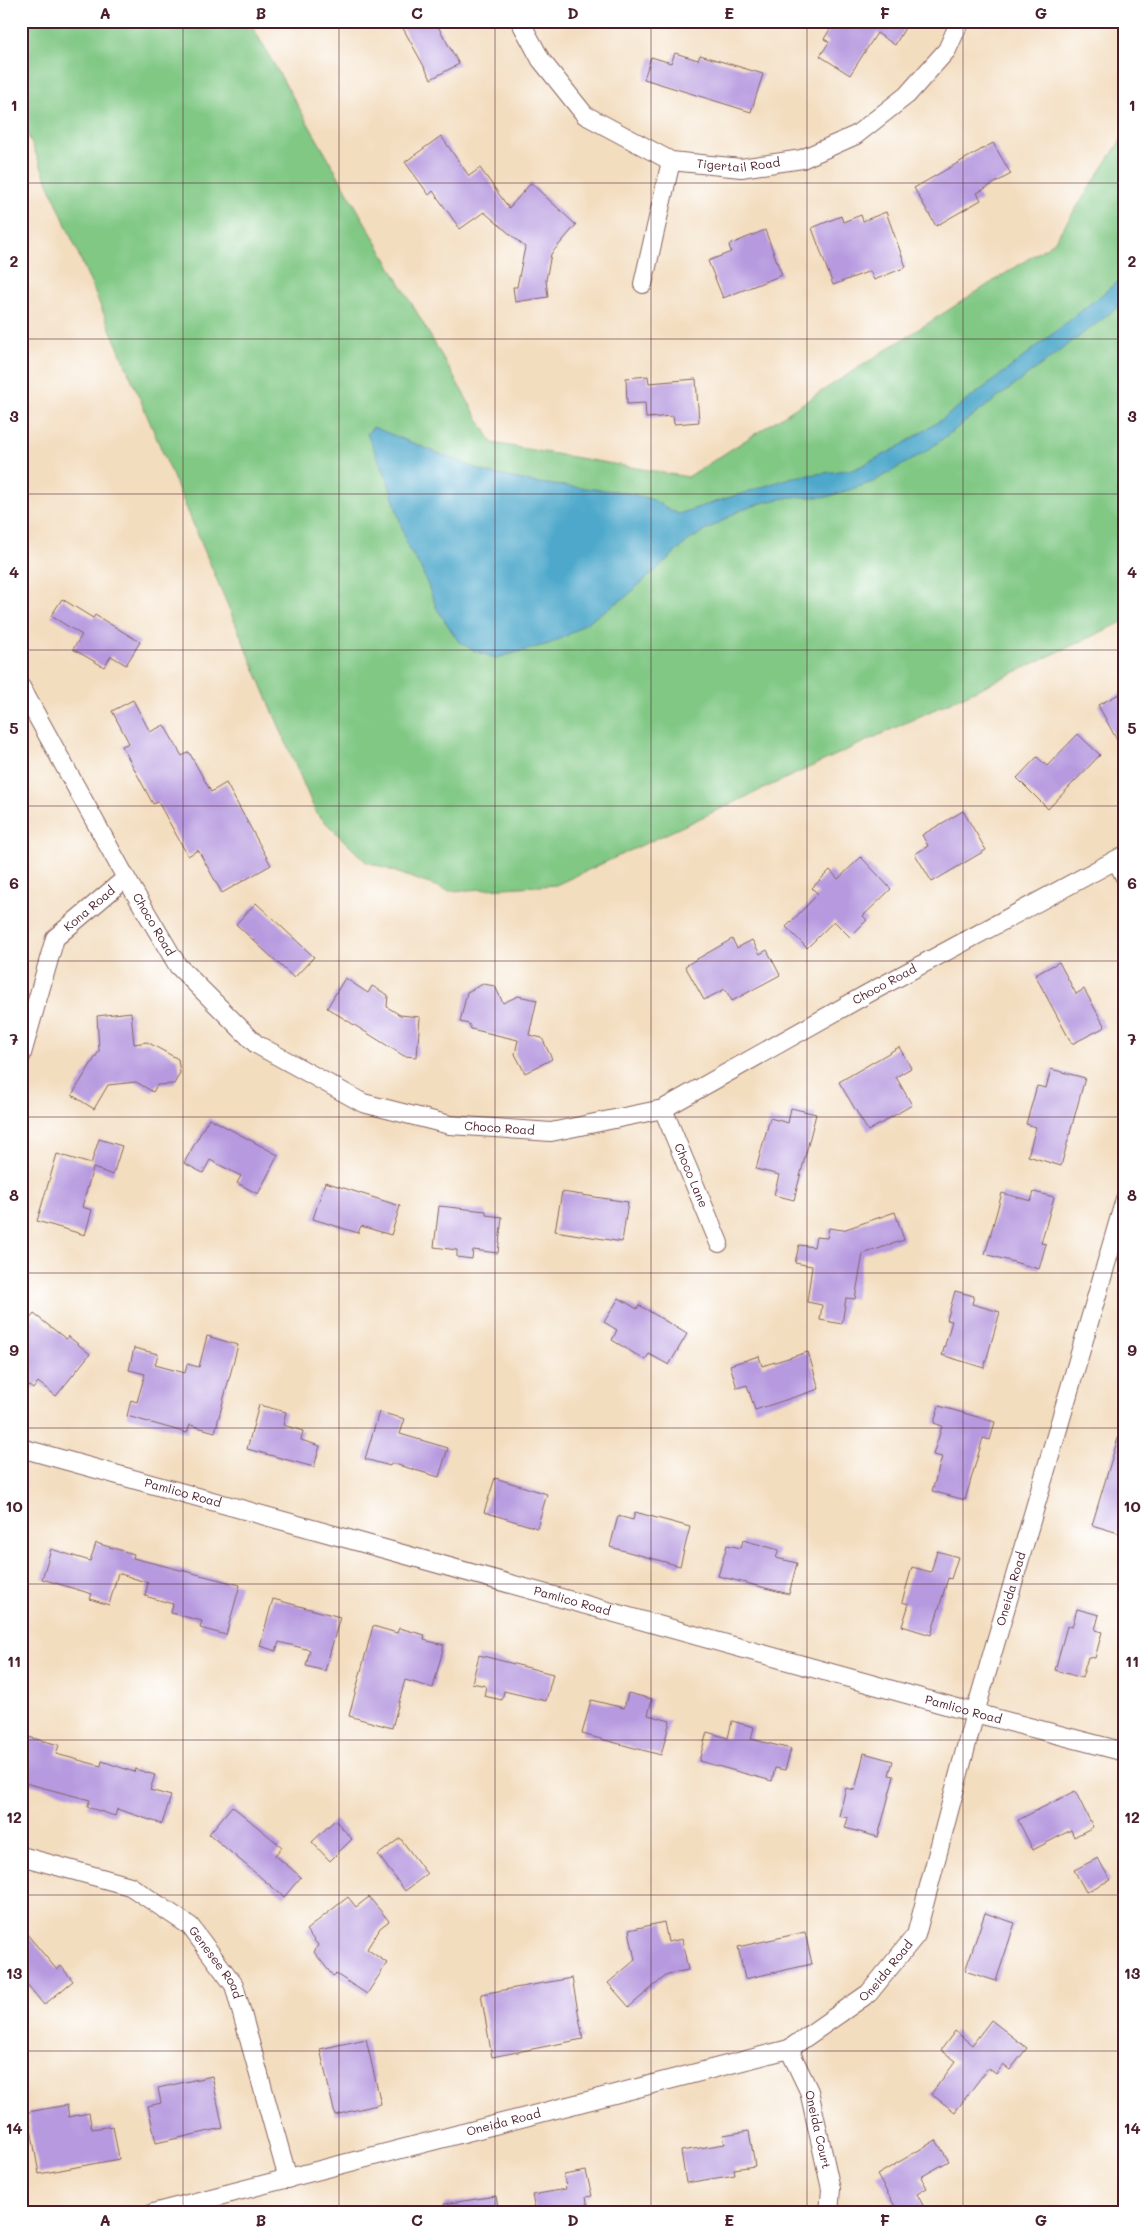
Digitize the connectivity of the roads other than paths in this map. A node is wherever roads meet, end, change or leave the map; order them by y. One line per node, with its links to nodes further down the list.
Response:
1 (520, 21): 3 (street, Tigertail Road)
2 (960, 21): 3 (street, Tigertail Road)
3 (671, 161): 4 (street)
4 (643, 284)
5 (21, 688): 7 (street, Choco Road)
6 (1121, 858): 8 (street); 10 (street, Choco Road)
7 (126, 878): 9 (street, Kona Road); 10 (street, Choco Road)
8 (1125, 878)
9 (21, 1057)
10 (663, 1109): 12 (street, Choco Lane)
11 (1125, 1199): 14 (street, Oneida Road)
12 (719, 1243)
13 (21, 1448): 14 (street, Pamlico Road)
14 (975, 1713): 15 (street, Pamlico Road); 17 (street, Oneida Road)
15 (1125, 1752)
16 (21, 1856): 18 (street, Genesee Road)
17 (789, 2049): 18 (street, Oneida Road); 20 (street, Oneida Court)
18 (288, 2179): 19 (street, Oneida Road)
19 (153, 2213)
20 (829, 2213)

